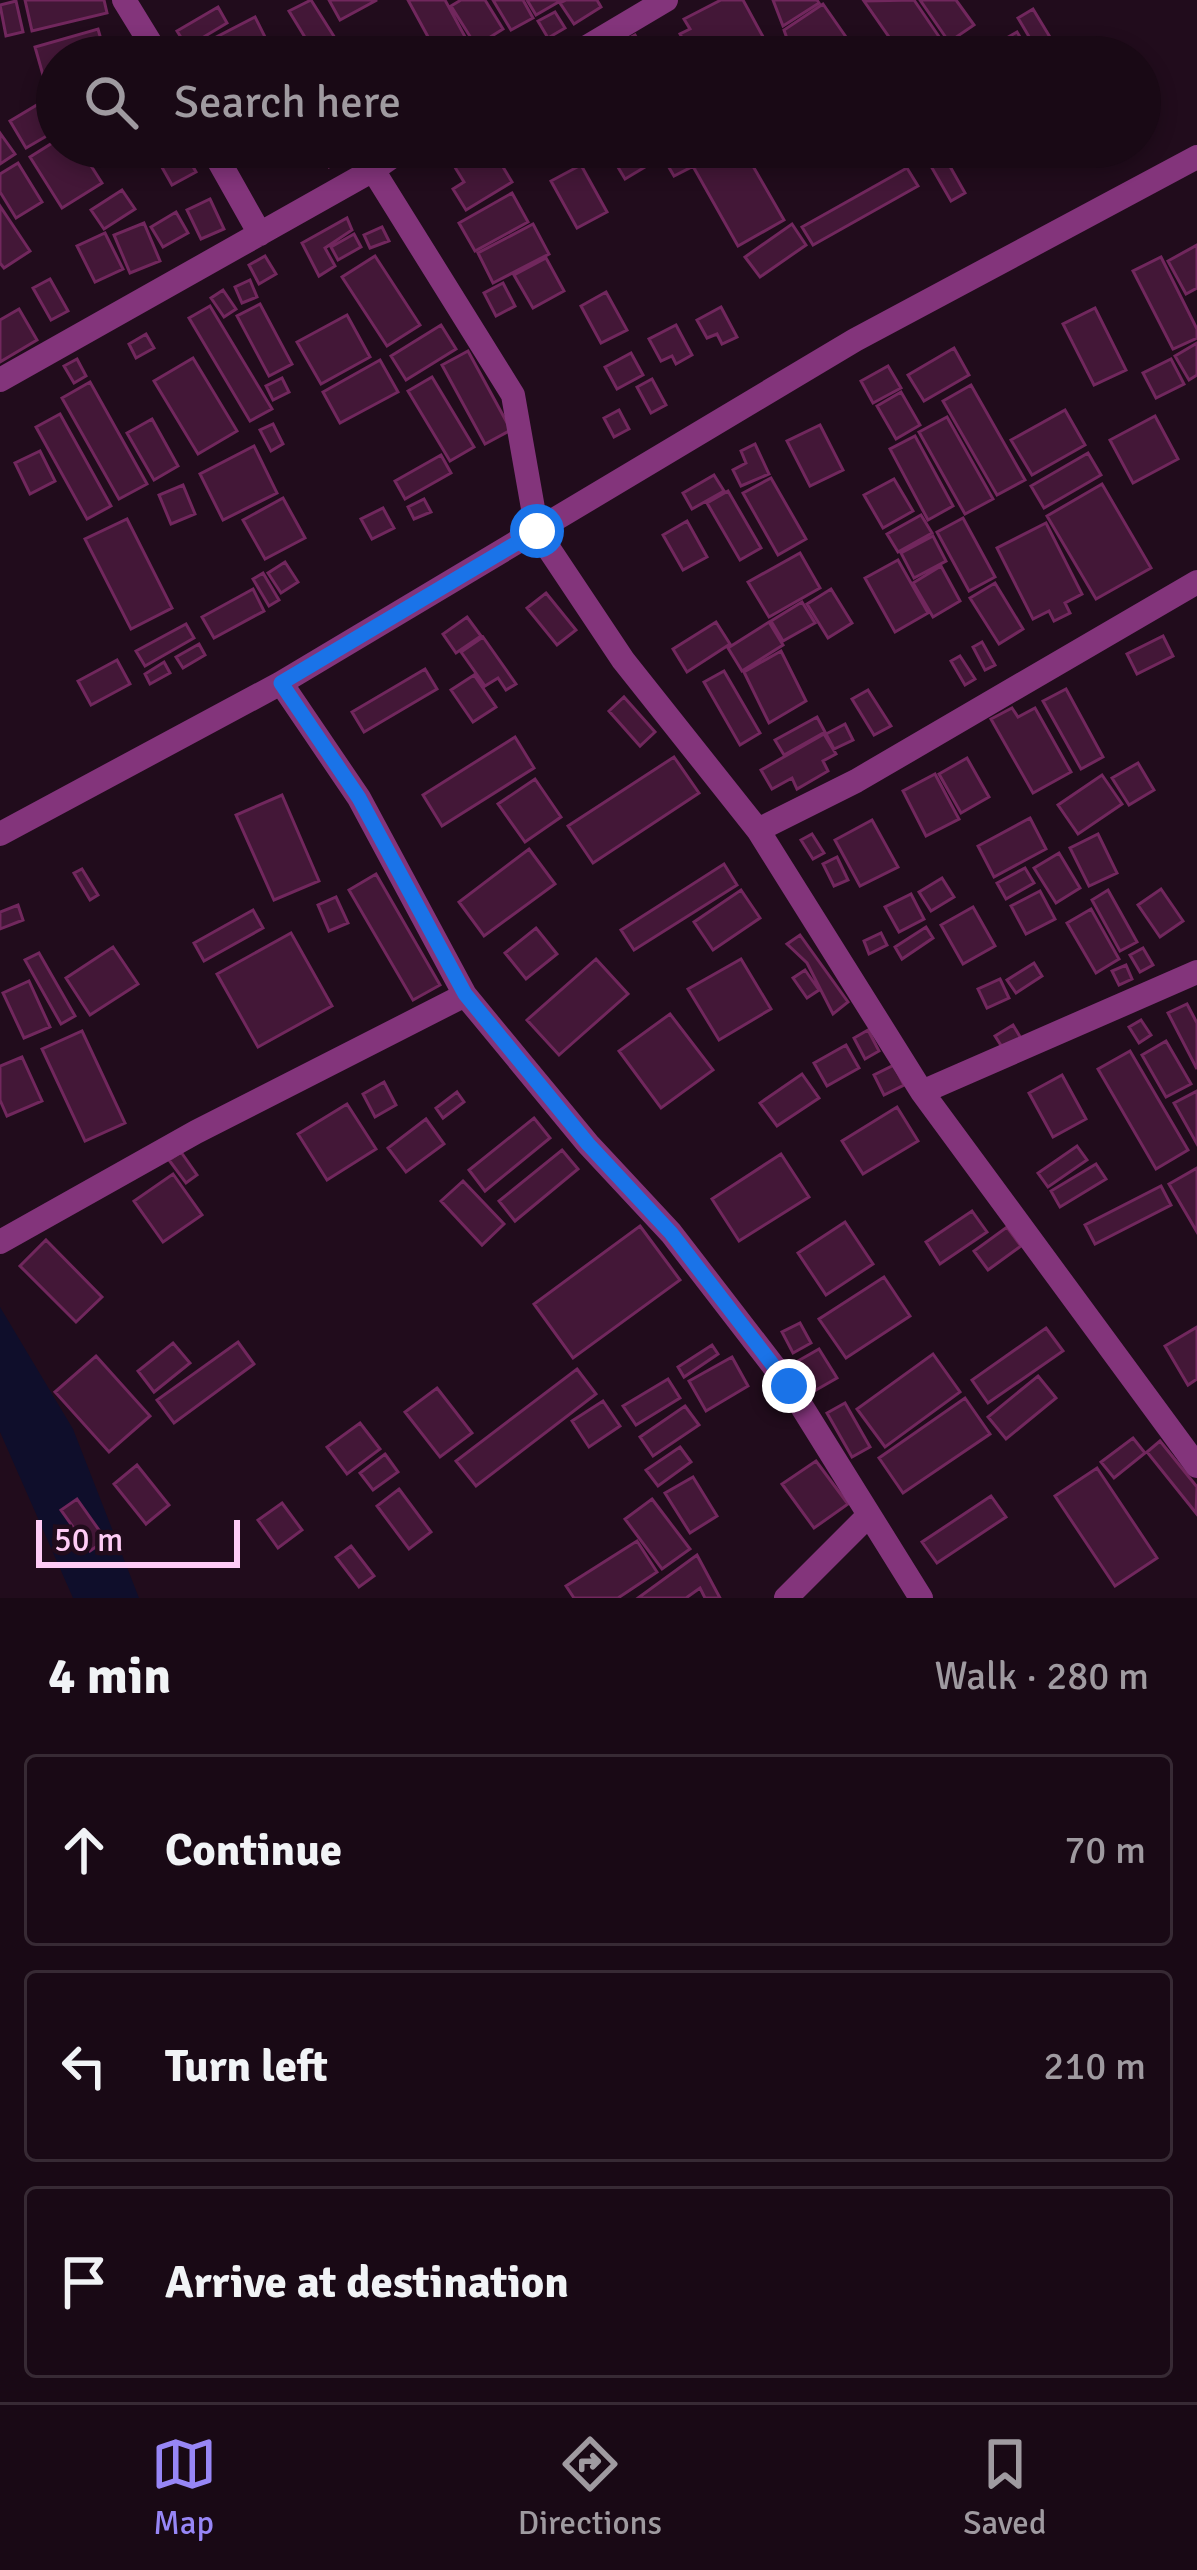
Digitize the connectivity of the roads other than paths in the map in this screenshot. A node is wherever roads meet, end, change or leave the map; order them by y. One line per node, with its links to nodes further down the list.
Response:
1 (124, 0): 3 (street)
2 (666, 0): 4 (street)
3 (146, 36)
4 (605, 36)
5 (223, 168): 9 (street)
6 (376, 168): 7 (street)
7 (373, 170): 9 (street); 11 (street)
8 (1192, 170): 11 (street)
9 (260, 234): 10 (street)
10 (0, 380)
11 (537, 531): 13 (street); 14 (street)
12 (1197, 582): 14 (street)
13 (281, 683): 15 (street); 17 (street)
14 (758, 830): 18 (street)
15 (0, 834)
16 (1197, 972): 18 (street)
17 (465, 994): 19 (street); 21 (street)
18 (922, 1092): 20 (street)
19 (0, 1242)
20 (1197, 1466)
21 (869, 1515): 22 (street); 23 (street)
22 (786, 1598)
23 (920, 1598)

